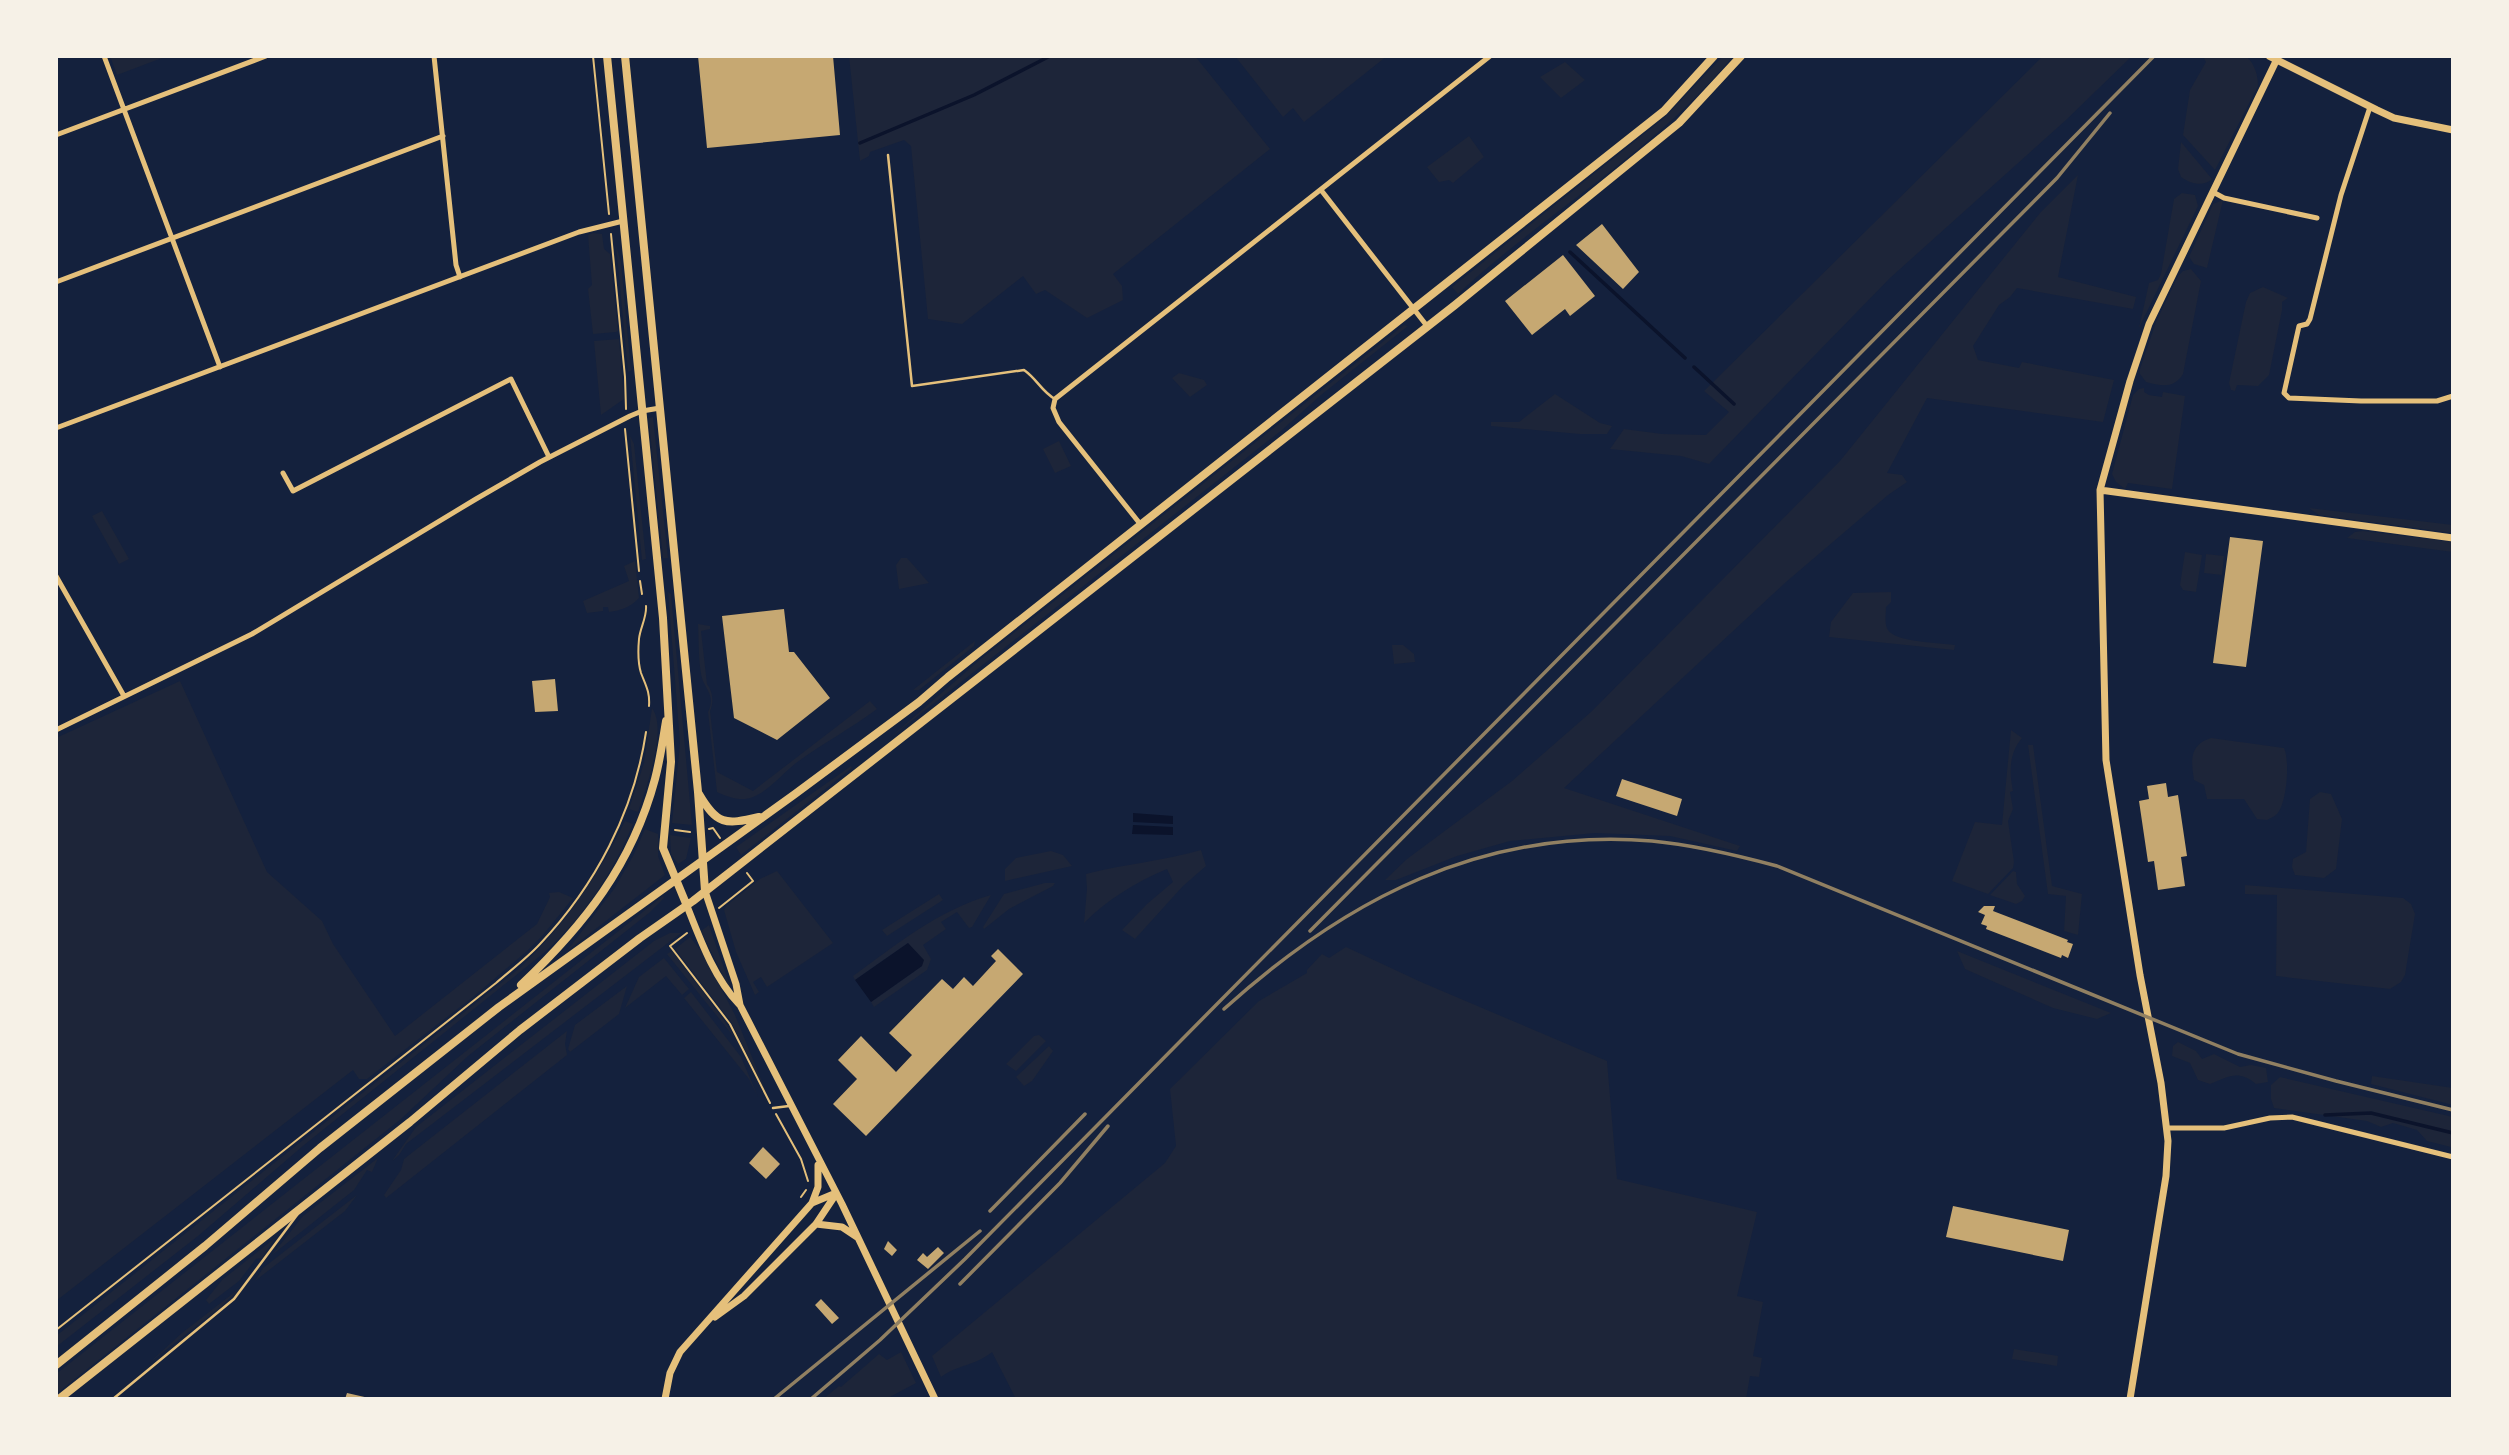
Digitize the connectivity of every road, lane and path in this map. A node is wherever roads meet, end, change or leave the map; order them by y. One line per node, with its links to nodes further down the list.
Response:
1 (104, 56): 12 (street)
2 (266, 56): 12 (street)
3 (434, 56): 15 (street)
4 (593, 56): 19 (path)
5 (607, 56): 21 (main road)
6 (625, 56): 32 (main road)
7 (1490, 56): 17 (street)
8 (1714, 56): 26 (main road)
9 (1741, 56): 27 (main road)
10 (2275, 57): 11 (street); 18 (street)
11 (2370, 107): 13 (street); 29 (street)
12 (124, 109): 14 (street); 22 (street)
13 (2453, 130)
14 (56, 135)
15 (443, 136): 22 (street); 24 (street)
16 (888, 155): 30 (lane)
17 (1321, 190): 26 (street); 30 (street)
18 (2213, 192): 20 (street); 38 (street)
19 (609, 212)
20 (2317, 218)
21 (623, 220): 24 (street); 33 (main road)
22 (172, 238): 25 (street); 28 (street)
23 (611, 238): 31 (path)
24 (460, 277): 28 (street)
25 (56, 282)
26 (1414, 310): 27 (street); 39 (main road)
27 (1427, 326): 60 (main road)
28 (220, 367): 34 (street)
29 (2453, 396)
30 (1055, 399): 39 (street)
31 (626, 405)
32 (660, 408): 33 (street); 51 (main road)
33 (642, 411): 36 (street); 48 (main road)
34 (56, 428)
35 (625, 433): 41 (path)
36 (550, 457): 37 (street); 46 (street)
37 (283, 472)
38 (2100, 490): 40 (street); 70 (street)
39 (1141, 525): 52 (main road)
40 (2453, 538)
41 (639, 571)
42 (56, 576): 46 (street)
43 (640, 581): 44 (path)
44 (642, 594)
45 (646, 606): 47 (path)
46 (124, 696): 49 (street)
47 (649, 706)
48 (668, 711): 59 (main road); 65 (main road)
49 (56, 730)
50 (646, 732): 80 (path)
51 (698, 792): 52 (main road); 57 (main road)
52 (765, 816): 57 (main road)
53 (713, 828): 56 (path)
54 (670, 829): 55 (path)
55 (691, 832)
56 (719, 836)
57 (702, 861): 59 (main road); 60 (main road)
58 (744, 870): 62 (path)
59 (675, 878): 61 (main road); 65 (main road)
60 (705, 891): 61 (main road); 64 (street)
61 (687, 906): 64 (street); 76 (main road)
62 (722, 906)
63 (686, 934): 66 (path)
64 (740, 1005): 67 (street)
65 (499, 1007): 81 (main road)
66 (767, 1099)
67 (793, 1107): 68 (lane); 72 (street)
68 (773, 1108)
69 (778, 1116): 74 (path)
70 (2167, 1128): 71 (street); 86 (street)
71 (2453, 1157)
72 (818, 1161): 73 (street); 75 (street)
73 (836, 1193): 75 (street); 77 (street); 78 (street)
74 (801, 1197)
75 (813, 1203): 79 (street)
76 (304, 1205): 82 (main road); 83 (lane)
77 (816, 1224): 78 (street); 79 (street)
78 (859, 1239): 85 (street)
79 (707, 1324): 84 (street)
80 (56, 1330)
81 (56, 1364)
82 (59, 1399)
83 (113, 1399)
84 (665, 1399)
85 (935, 1399)
86 (2130, 1399)

